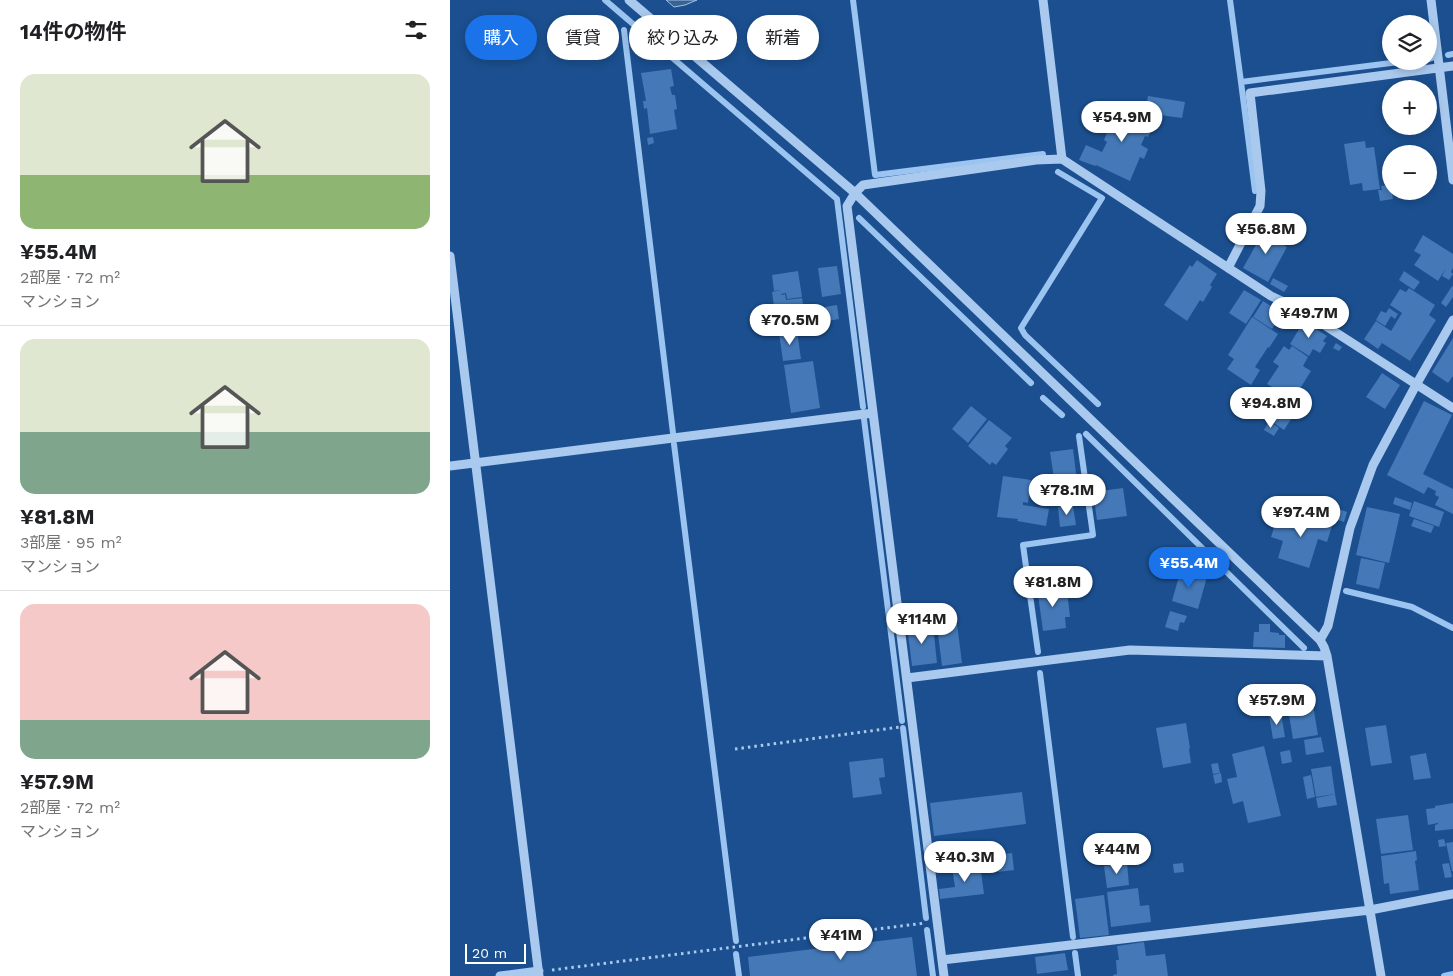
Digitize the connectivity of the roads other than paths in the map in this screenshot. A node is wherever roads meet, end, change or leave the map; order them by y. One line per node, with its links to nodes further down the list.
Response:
1 (629, 0): 8 (street)
2 (1043, 0): 6 (street)
3 (1431, 0): 5 (street)
4 (1453, 66): 5 (street)
5 (1440, 68): 7 (street); 10 (street)
6 (1062, 159): 8 (street); 10 (street)
7 (1453, 180)
8 (855, 193): 14 (street); 17 (street)
9 (450, 256): 15 (street)
10 (1228, 268): 12 (street)
11 (1453, 320): 12 (street)
12 (1416, 385): 13 (street); 17 (street)
13 (1453, 408)
14 (873, 414): 15 (street); 19 (street)
15 (476, 463): 16 (street); 23 (street)
16 (450, 466)
17 (1320, 640): 18 (street)
18 (1328, 656): 19 (street); 21 (street)
19 (907, 678): 22 (street)
20 (1453, 894): 21 (street)
21 (1370, 910): 22 (street); 26 (street)
22 (942, 960): 25 (street)
23 (539, 974): 24 (street)
24 (500, 976)
25 (944, 976)
26 (1381, 976)

